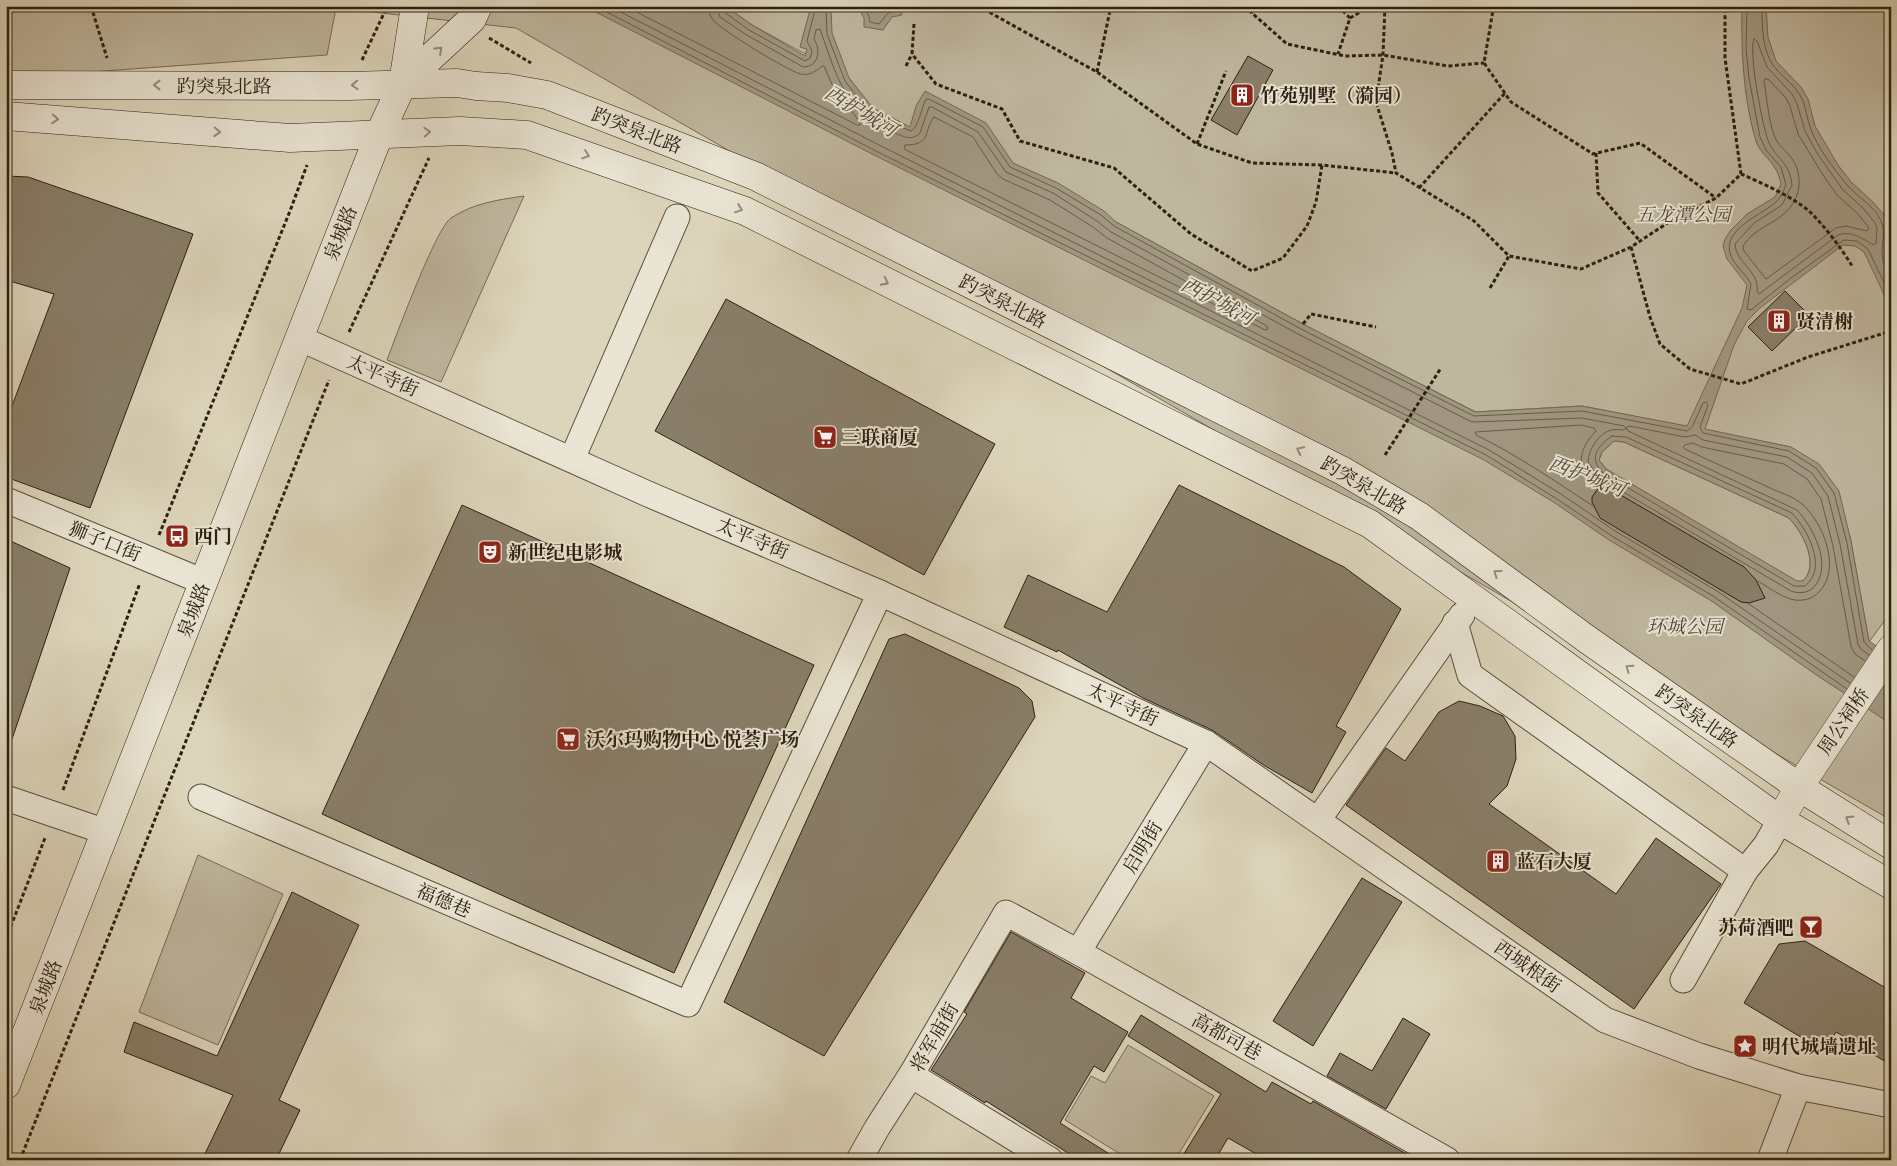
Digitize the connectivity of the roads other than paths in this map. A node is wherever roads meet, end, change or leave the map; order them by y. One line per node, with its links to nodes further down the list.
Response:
1 (415, 6): 3 (main road)
2 (478, 6): 3 (main road, one-way to 2)
3 (403, 83): 4 (main road, 趵突泉北路, one-way to 4); 6 (main road, 泉城路); 17 (main road, 趵突泉北路, one-way to 3)
4 (6, 85)
5 (6, 116): 6 (main road, 趵突泉北路, one-way to 6)
6 (378, 135): 8 (main road, 泉城路); 13 (main road, 趵突泉北路, one-way to 13)
7 (677, 217): 9 (street)
8 (299, 338): 9 (street, 太平寺街); 11 (main road, 泉城路)
9 (572, 459): 12 (street, 太平寺街)
10 (6, 500): 11 (street, 狮子口街)
11 (204, 582): 22 (main road, 泉城路)
12 (880, 593): 16 (street, 太平寺街); 18 (street, 福德巷)
13 (1474, 599): 14 (street); 21 (main road, 趵突泉北路)
14 (1455, 624): 20 (street); 24 (street)
15 (1891, 648): 17 (main road, 周公祠桥)
16 (1206, 743): 20 (street, 西城根街); 27 (street, 启明街)
17 (1805, 777): 21 (main road, 周公祠桥); 23 (main road, 趵突泉北路, one-way to 17)
18 (201, 797)
19 (6, 798): 22 (street)
20 (1318, 820): 31 (street, 西城根街)
21 (1780, 820): 24 (street); 25 (main road, 趵突泉北路)
22 (106, 832): 30 (main road, 泉城路)
23 (1891, 845)
24 (1745, 871): 28 (street)
25 (1891, 885)
26 (1006, 913): 27 (street, 高都司巷); 29 (street, 将军庙街)
27 (1078, 952): 35 (street, 高都司巷)
28 (1683, 980)
29 (911, 1075): 33 (street, 将军庙街); 34 (street)
30 (6, 1085)
31 (1798, 1087): 32 (street, 西城根街); 36 (street)
32 (1891, 1105)
33 (859, 1160)
34 (1050, 1160)
35 (1446, 1160)
36 (1770, 1160)

